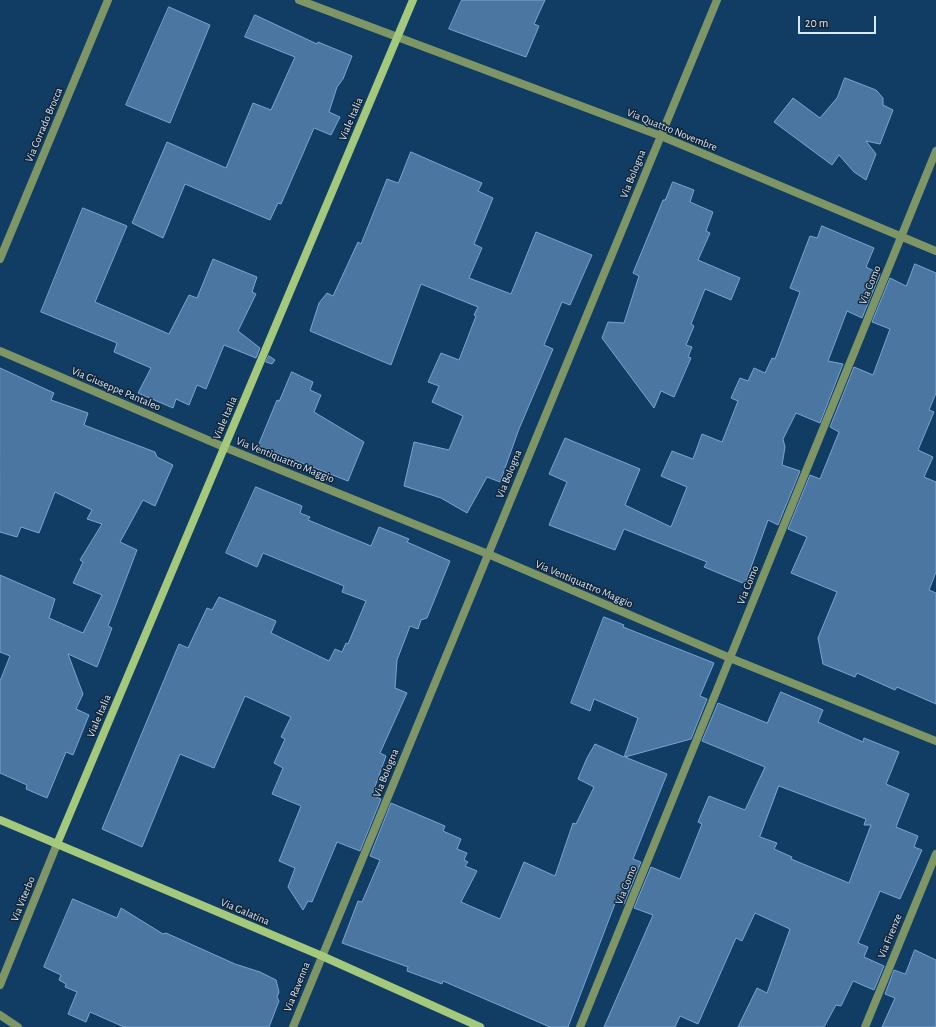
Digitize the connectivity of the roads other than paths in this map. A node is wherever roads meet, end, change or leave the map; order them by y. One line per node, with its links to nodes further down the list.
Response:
1 (108, 0): 10 (street, Via Corrado Brocca)
2 (299, 0): 5 (street, Via Quattro Novembre)
3 (413, 0): 5 (street, Viale Italia)
4 (717, 0): 6 (street, Via Bologna)
5 (398, 36): 6 (street, Via Quattro Novembre); 12 (street, Viale Italia)
6 (661, 136): 8 (street, Via Quattro Novembre); 13 (street, Via Bologna)
7 (936, 151): 8 (street, Via Como)
8 (901, 237): 9 (street, Via Quattro Novembre); 14 (street, Via Como)
9 (936, 251)
10 (0, 259)
11 (0, 351): 12 (street, Via Giuseppe Pantaleo)
12 (224, 447): 13 (street, Via Ventiquattro Maggio); 17 (street, Viale Italia)
13 (488, 554): 14 (street, Via Ventiquattro Maggio); 19 (street, Via Bologna)
14 (730, 658): 15 (street, Via Ventiquattro Maggio); 25 (street, Via Como)
15 (936, 740)
16 (0, 820): 17 (street, Via Galatina)
17 (57, 844): 19 (street, Via Galatina); 20 (street, Via Viterbo)
18 (936, 854): 26 (street, Via Firenze)
19 (322, 956): 23 (street, Via Ravenna); 24 (street, Via Galatina)
20 (0, 985)
21 (0, 1016): 22 (street)
22 (18, 1027)
23 (293, 1027)
24 (480, 1027)
25 (580, 1027)
26 (865, 1027)

